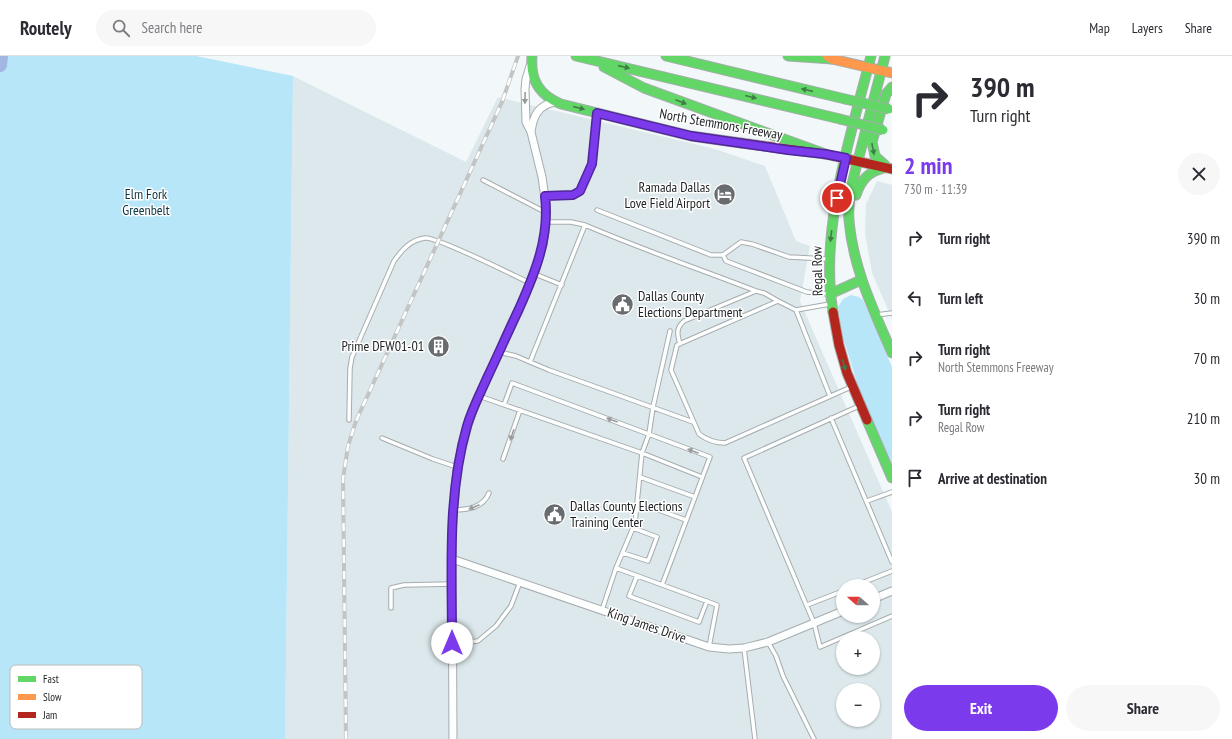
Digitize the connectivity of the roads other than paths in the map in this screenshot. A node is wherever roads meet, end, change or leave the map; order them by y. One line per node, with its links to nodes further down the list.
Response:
1 (576, 56): 8 (main road, North Stemmons Freeway)
2 (666, 56): 15 (main road, one-way to 2, bridge)
3 (788, 56): 7 (main road)
4 (842, 56): 7 (main road)
5 (871, 56): 10 (main road, Regal Row)
6 (885, 56): 11 (main road)
7 (830, 57): 10 (main road)
8 (586, 58): 17 (main road, North Stemmons Freeway, one-way to 17, bridge); 19 (main road, one-way to 19)
9 (531, 60): 14 (main road, North Stemmons Freeway); 18 (street, one-way to 18)
10 (869, 68): 11 (main road); 20 (main road, Regal Row)
11 (881, 71): 12 (main road); 21 (main road)
12 (892, 73)
13 (892, 87): 22 (main road, one-way to 22)
14 (556, 102): 16 (main road, North Stemmons Freeway, one-way to 16); 18 (street)
15 (890, 110)
16 (597, 113): 19 (main road, North Stemmons Freeway); 24 (lane)
17 (888, 131)
18 (531, 132): 24 (street)
19 (825, 154): 20 (main road, North Stemmons Freeway)
20 (846, 158): 21 (main road, North Stemmons Freeway); 31 (main road, Regal Row, one-way to 31)
21 (858, 161): 22 (main road, North Stemmons Freeway); 27 (main road)
22 (890, 168): 27 (main road)
23 (483, 180): 26 (lane)
24 (545, 196): 26 (street)
25 (597, 210): 30 (lane)
26 (546, 212): 28 (street)
27 (849, 218): 33 (main road)
28 (546, 222): 29 (lane); 32 (street)
29 (585, 225): 35 (lane); 36 (lane)
30 (723, 255): 31 (lane); 37 (lane)
31 (829, 259): 37 (main road, Regal Row)
32 (535, 274): 34 (street); 35 (lane)
33 (861, 280): 37 (main road); 41 (main road)
34 (530, 283): 44 (street); 55 (lane)
35 (562, 285): 46 (lane)
36 (756, 291): 38 (lane); 43 (lane)
37 (831, 299): 39 (lane); 47 (main road, Regal Row, one-way to 47)
38 (778, 301): 39 (lane); 43 (lane)
39 (796, 310): 49 (lane)
40 (892, 313): 41 (lane)
41 (875, 315): 45 (main road)
42 (670, 331): 52 (lane)
43 (680, 344): 56 (lane)
44 (499, 352): 46 (lane); 48 (street)
45 (892, 353)
46 (530, 362): 52 (lane)
47 (852, 386): 49 (lane); 51 (main road, Regal Row)
48 (479, 396): 50 (lane); 61 (street)
49 (830, 396): 56 (lane)
50 (504, 405): 53 (lane); 57 (lane, one-way to 50)
51 (860, 405): 54 (lane); 64 (main road, Regal Row)
52 (653, 408): 56 (lane); 57 (lane)
53 (520, 410): 59 (lane); 60 (lane, one-way to 60)
54 (831, 418): 68 (lane); 87 (lane)
55 (349, 420)
56 (693, 422)
57 (649, 434): 59 (lane); 63 (lane, one-way to 57)
58 (382, 438): 61 (lane)
59 (642, 454): 62 (lane); 63 (lane)
60 (503, 459)
61 (457, 467): 70 (street)
62 (640, 477): 67 (lane); 69 (lane)
63 (702, 477): 67 (lane)
64 (892, 478)
65 (892, 492): 68 (lane)
66 (489, 493): 70 (lane, one-way to 70)
67 (695, 497): 71 (lane)
68 (867, 501): 75 (lane)
69 (637, 502): 71 (lane); 72 (lane)
70 (453, 510): 74 (street)
71 (686, 520): 82 (lane)
72 (633, 528): 73 (lane); 73 (lane)
73 (623, 553): 76 (lane)
74 (452, 558): 80 (street, King James Drive); 81 (street)
75 (892, 562)
76 (616, 568): 78 (lane); 89 (lane)
77 (892, 571): 79 (lane)
78 (637, 576): 82 (lane); 86 (lane)
79 (872, 579)
80 (520, 582): 89 (street, King James Drive); 94 (lane)
81 (452, 584): 88 (lane); 94 (street)
82 (662, 585): 86 (lane)
83 (892, 591): 85 (street)
84 (836, 594): 87 (lane)
85 (880, 596)
86 (707, 601): 95 (lane)
87 (807, 605): 92 (lane)
88 (391, 608)
89 (602, 610): 95 (street, King James Drive)
90 (836, 614): 92 (street, King James Drive)
91 (892, 616): 92 (lane)
92 (814, 623): 93 (street, King James Drive)
93 (768, 642): 96 (street, King James Drive); 99 (lane)
94 (452, 643): 97 (street)
95 (709, 647): 96 (street, King James Drive)
96 (744, 648): 98 (lane)
97 (454, 739)
98 (755, 739)
99 (814, 739)

